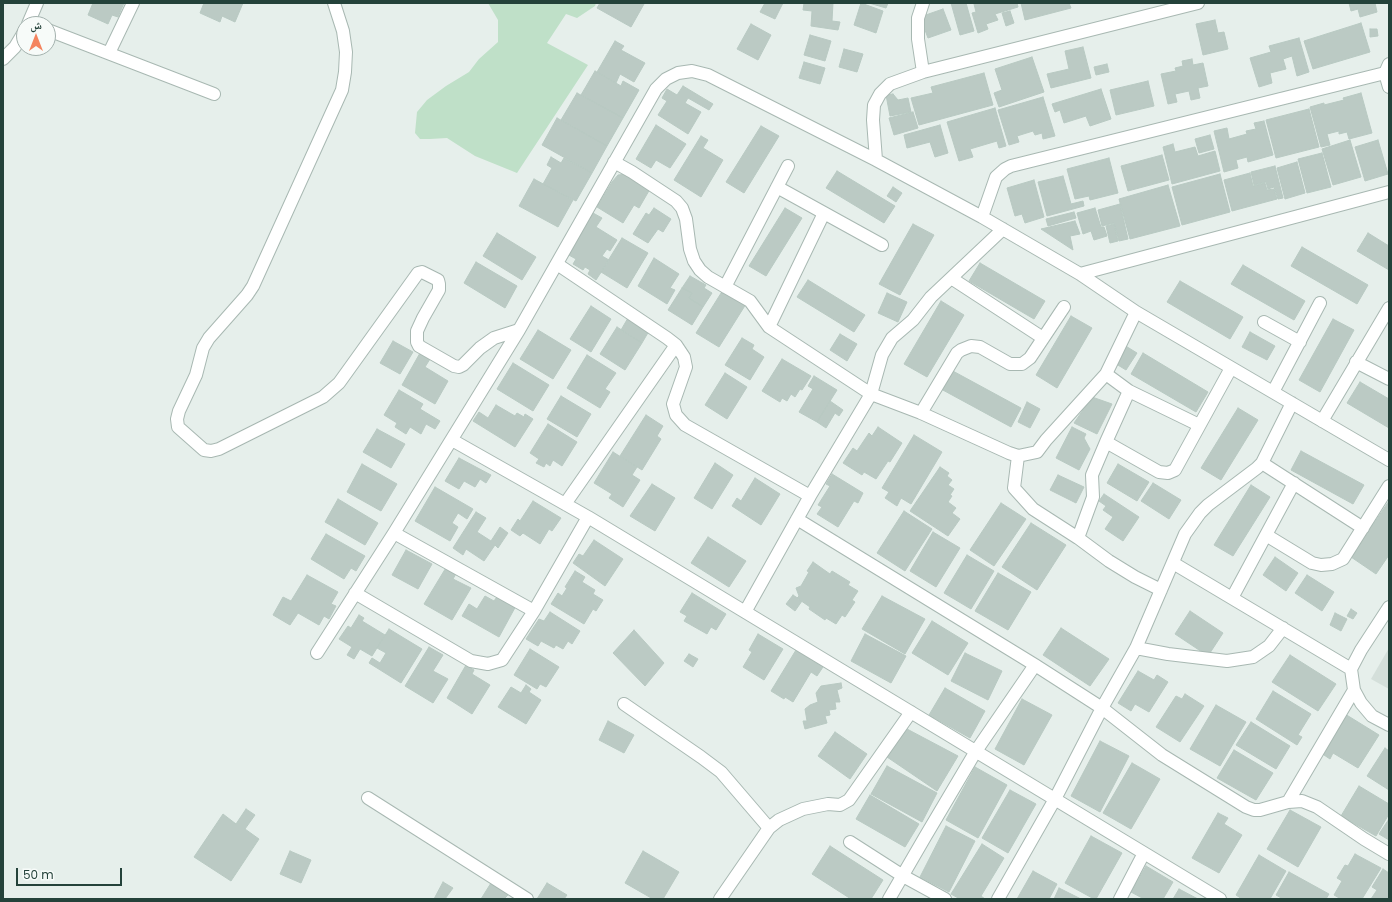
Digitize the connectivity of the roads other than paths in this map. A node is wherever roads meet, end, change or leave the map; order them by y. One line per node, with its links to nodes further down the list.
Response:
1 (37, 3): 6 (street)
2 (133, 3): 9 (street)
3 (334, 3): 34 (street)
4 (923, 3): 12 (street)
5 (1198, 3): 12 (street)
6 (32, 16)
7 (56, 33): 9 (street)
8 (16, 45): 10 (street)
9 (109, 53): 14 (street)
10 (3, 60)
11 (1387, 68): 13 (street); 21 (street)
12 (923, 72): 15 (street)
13 (1389, 87)
14 (214, 94)
15 (876, 160): 16 (street); 21 (street)
16 (614, 162): 24 (street); 27 (street)
17 (788, 166): 18 (street)
18 (777, 187): 20 (street); 27 (street)
19 (1389, 192): 25 (street)
20 (824, 213): 23 (street); 33 (street)
21 (982, 217): 22 (street)
22 (1003, 229): 25 (street); 26 (street)
23 (882, 245)
24 (556, 264): 34 (street); 37 (street)
25 (1080, 274): 31 (street)
26 (951, 278): 35 (street); 44 (street)
27 (725, 287): 33 (street)
28 (1320, 303): 36 (street)
29 (1064, 307): 35 (street)
30 (1389, 308): 38 (street)
31 (1136, 312): 39 (street); 40 (street)
32 (1264, 322): 36 (street)
33 (769, 327): 44 (street)
34 (519, 330): 49 (street)
35 (1043, 338): 46 (street)
36 (1300, 342): 43 (street)
37 (676, 345): 56 (street); 57 (street)
38 (1356, 362): 41 (street); 47 (street)
39 (1230, 368): 43 (street); 48 (street)
40 (1106, 374): 42 (street); 51 (street)
41 (1389, 379)
42 (1129, 391): 48 (street); 50 (street)
43 (1273, 392): 45 (street)
44 (871, 394): 46 (street); 56 (street)
45 (1292, 403): 47 (street); 53 (street)
46 (921, 413): 51 (street)
47 (1322, 421): 52 (street)
48 (1199, 425): 50 (street)
49 (452, 440): 57 (street); 61 (street)
50 (1106, 442): 63 (street)
51 (1018, 456): 63 (street)
52 (1389, 460)
53 (1262, 462): 54 (street); 64 (street)
54 (1294, 483): 60 (street); 62 (street)
55 (1389, 486): 60 (street)
56 (810, 496): 59 (street)
57 (564, 504): 58 (street)
58 (588, 516): 69 (street); 70 (street)
59 (797, 519): 70 (street); 74 (street)
60 (1363, 528): 62 (street)
61 (394, 533): 66 (street); 69 (street)
62 (1266, 535): 67 (street)
63 (1078, 538): 65 (street)
64 (1173, 563): 65 (street); 67 (street)
65 (1161, 590): 72 (street)
66 (355, 593): 69 (street); 73 (street)
67 (1232, 598): 71 (street)
68 (1389, 607): 75 (street)
69 (534, 611)
70 (745, 612): 79 (street)
71 (1282, 628): 72 (street); 75 (street)
72 (1136, 648): 78 (street)
73 (317, 653)
74 (1035, 665): 78 (street); 81 (street)
75 (1351, 669): 76 (street)
76 (1354, 690): 80 (street); 84 (street)
77 (624, 704): 85 (street)
78 (1102, 708): 83 (street); 84 (street)
79 (911, 712): 81 (street); 85 (street)
80 (1389, 725)
81 (976, 751): 83 (street); 89 (street)
82 (368, 798): 91 (street)
83 (1055, 799): 87 (street); 95 (street)
84 (1288, 802): 88 (street)
85 (769, 828): 92 (street)
86 (850, 842): 89 (street)
87 (1144, 853): 90 (street); 96 (street)
88 (1389, 854)
89 (903, 876): 93 (street); 94 (street)
90 (1218, 898)
91 (527, 899)
92 (720, 899)
93 (890, 899)
94 (945, 899)
95 (998, 899)
96 (1120, 899)

